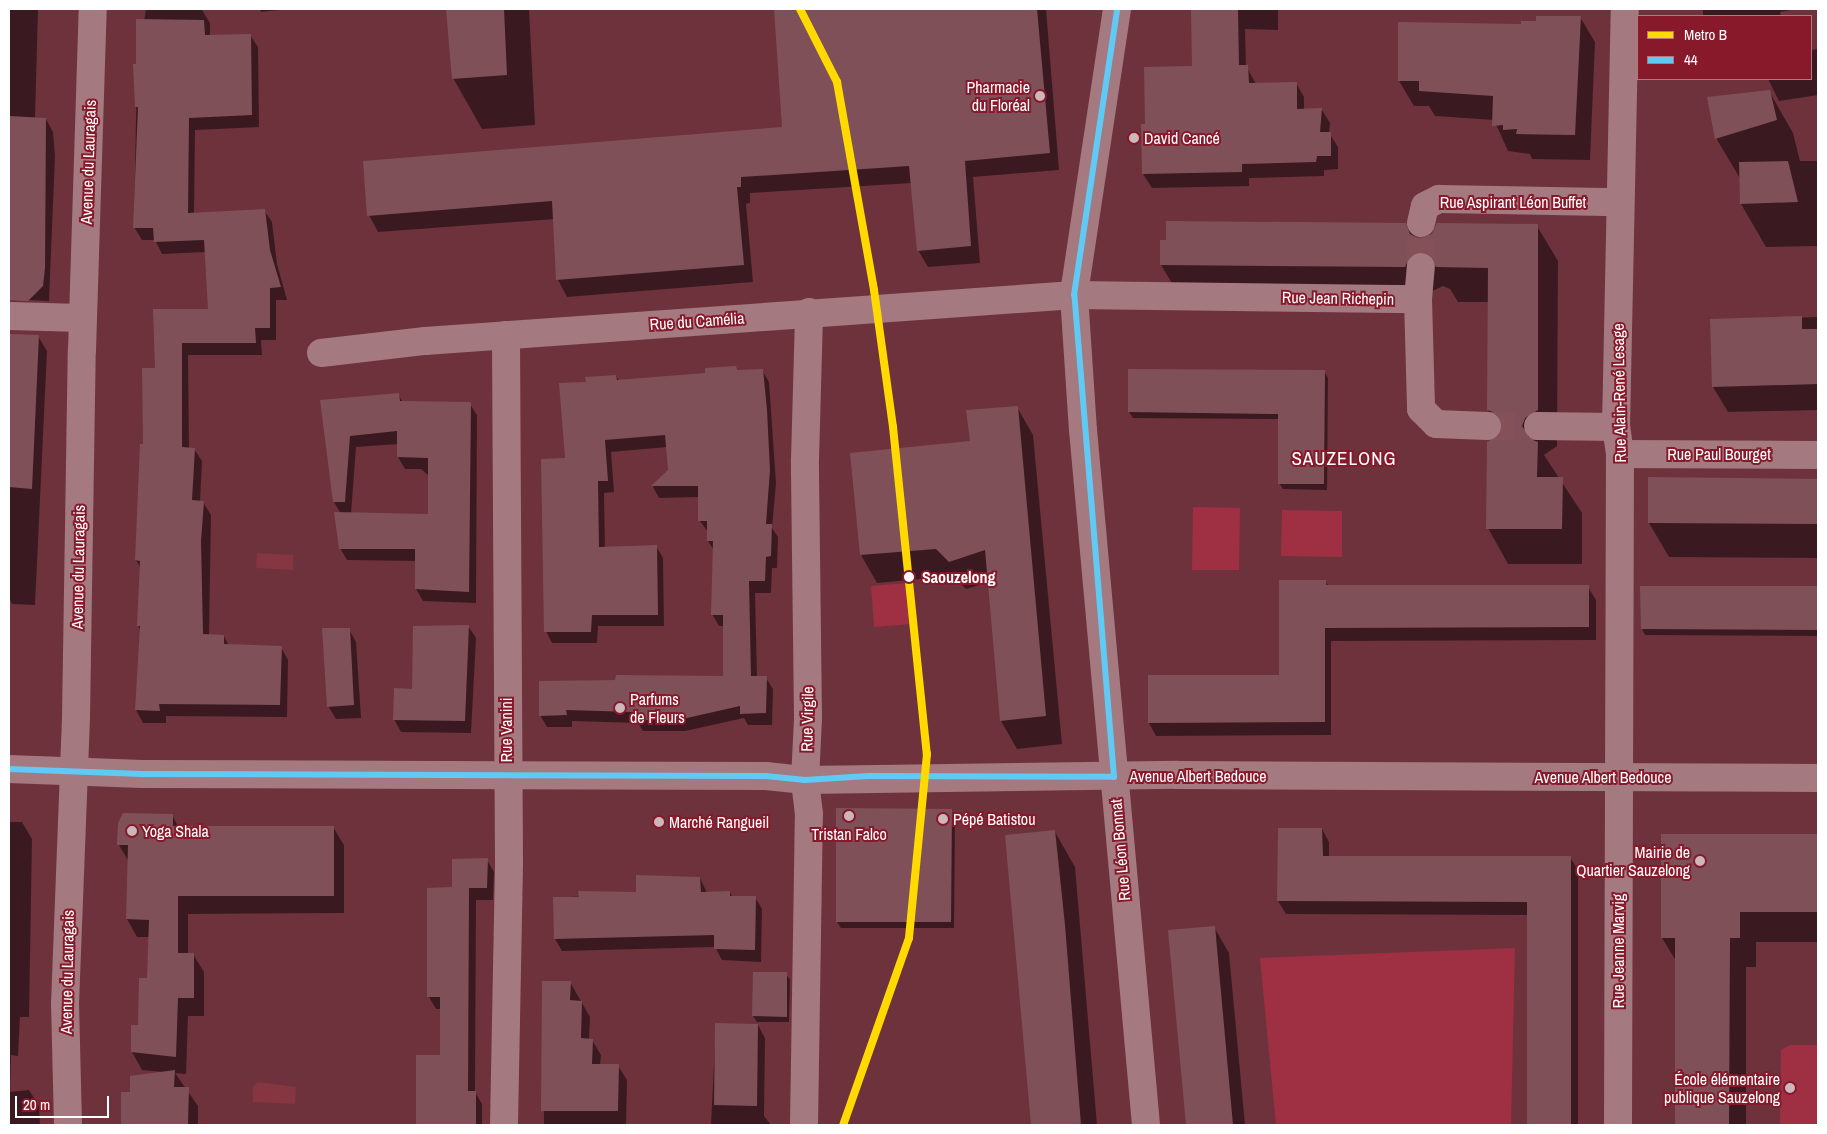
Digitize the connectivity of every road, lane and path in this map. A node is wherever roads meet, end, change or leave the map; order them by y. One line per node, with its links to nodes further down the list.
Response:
1 (93, 9): 11 (street, Avenue du Lauragais)
2 (1117, 9): 7 (street, Rue Léon Bonnat)
3 (1625, 9): 4 (street, Rue Alain-René Lesage)
4 (1619, 202): 5 (street, Rue Aspirant Léon Buffet); 16 (street, Rue Alain-René Lesage)
5 (1421, 223)
6 (1421, 267): 8 (street)
7 (1074, 295): 8 (street, Rue Jean Richepin); 9 (street, Rue du Camélia); 21 (street, Rue Léon Bonnat)
8 (1418, 299): 14 (street, Rue Jean Richepin)
9 (809, 312): 12 (street, Rue du Camélia); 24 (street, Rue Virgile)
10 (9, 316): 11 (street)
11 (82, 318): 19 (street, Avenue du Lauragais)
12 (506, 335): 13 (street, Rue du Camélia); 20 (street, Rue Vanini)
13 (321, 353)
14 (1487, 426)
15 (1538, 426): 16 (street)
16 (1618, 441): 17 (street, Rue Paul Bourget); 22 (street, Rue Alain-René Lesage)
17 (1818, 455)
18 (9, 769): 19 (street, Avenue Albert Bedouce)
19 (74, 770): 20 (street, Avenue Albert Bedouce); 25 (street, Avenue du Lauragais)
20 (507, 775): 24 (street, Avenue Albert Bedouce); 26 (street, Rue Vanini)
21 (1114, 777): 22 (street, Avenue Albert Bedouce); 24 (street, Avenue Albert Bedouce); 28 (street, Rue Léon Bonnat)
22 (1618, 778): 23 (street, Avenue Albert Bedouce); 29 (street, Rue Jeanne Marvig)
23 (1818, 778)
24 (805, 780): 27 (street, Rue Virgile)
25 (68, 1125)
26 (504, 1125)
27 (804, 1125)
28 (1146, 1125)
29 (1618, 1125)

